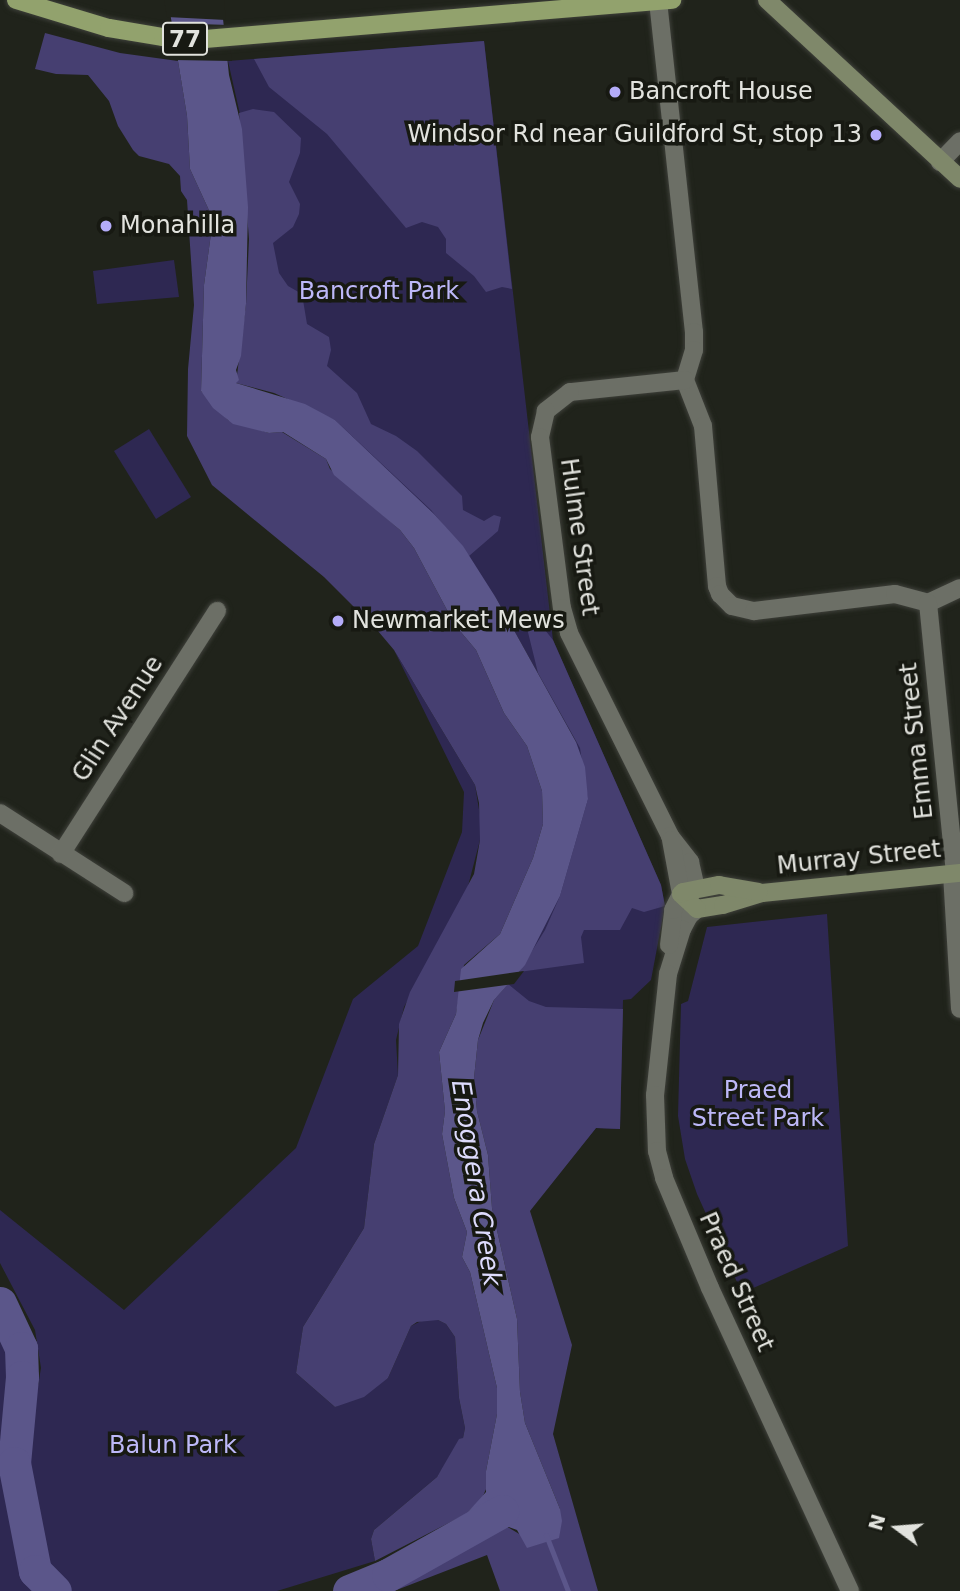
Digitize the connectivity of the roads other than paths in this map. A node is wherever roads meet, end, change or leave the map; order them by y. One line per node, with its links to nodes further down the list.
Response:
1 (16, 0): 3 (main road, 77)
2 (767, 0): 5 (street)
3 (664, 1): 7 (street)
4 (960, 141): 5 (street)
5 (940, 162): 6 (street)
6 (960, 179)
7 (685, 380): 9 (street); 14 (street, Hulme Street)
8 (960, 588): 9 (street)
9 (928, 603): 13 (street, Emma Street)
10 (217, 611): 12 (street, Glin Avenue)
11 (0, 813): 12 (street)
12 (61, 854): 15 (street)
13 (956, 873): 16 (street, Murray Street); 19 (street, Emma Street)
14 (688, 891): 16 (street, Murray Street); 17 (street); 18 (street, Praed Street)
15 (124, 893)
16 (762, 893): 17 (street, Murray Street)
17 (697, 909): 18 (street, Praed Street)
18 (668, 974): 20 (street, Praed Street)
19 (960, 1009)
20 (850, 1591)

